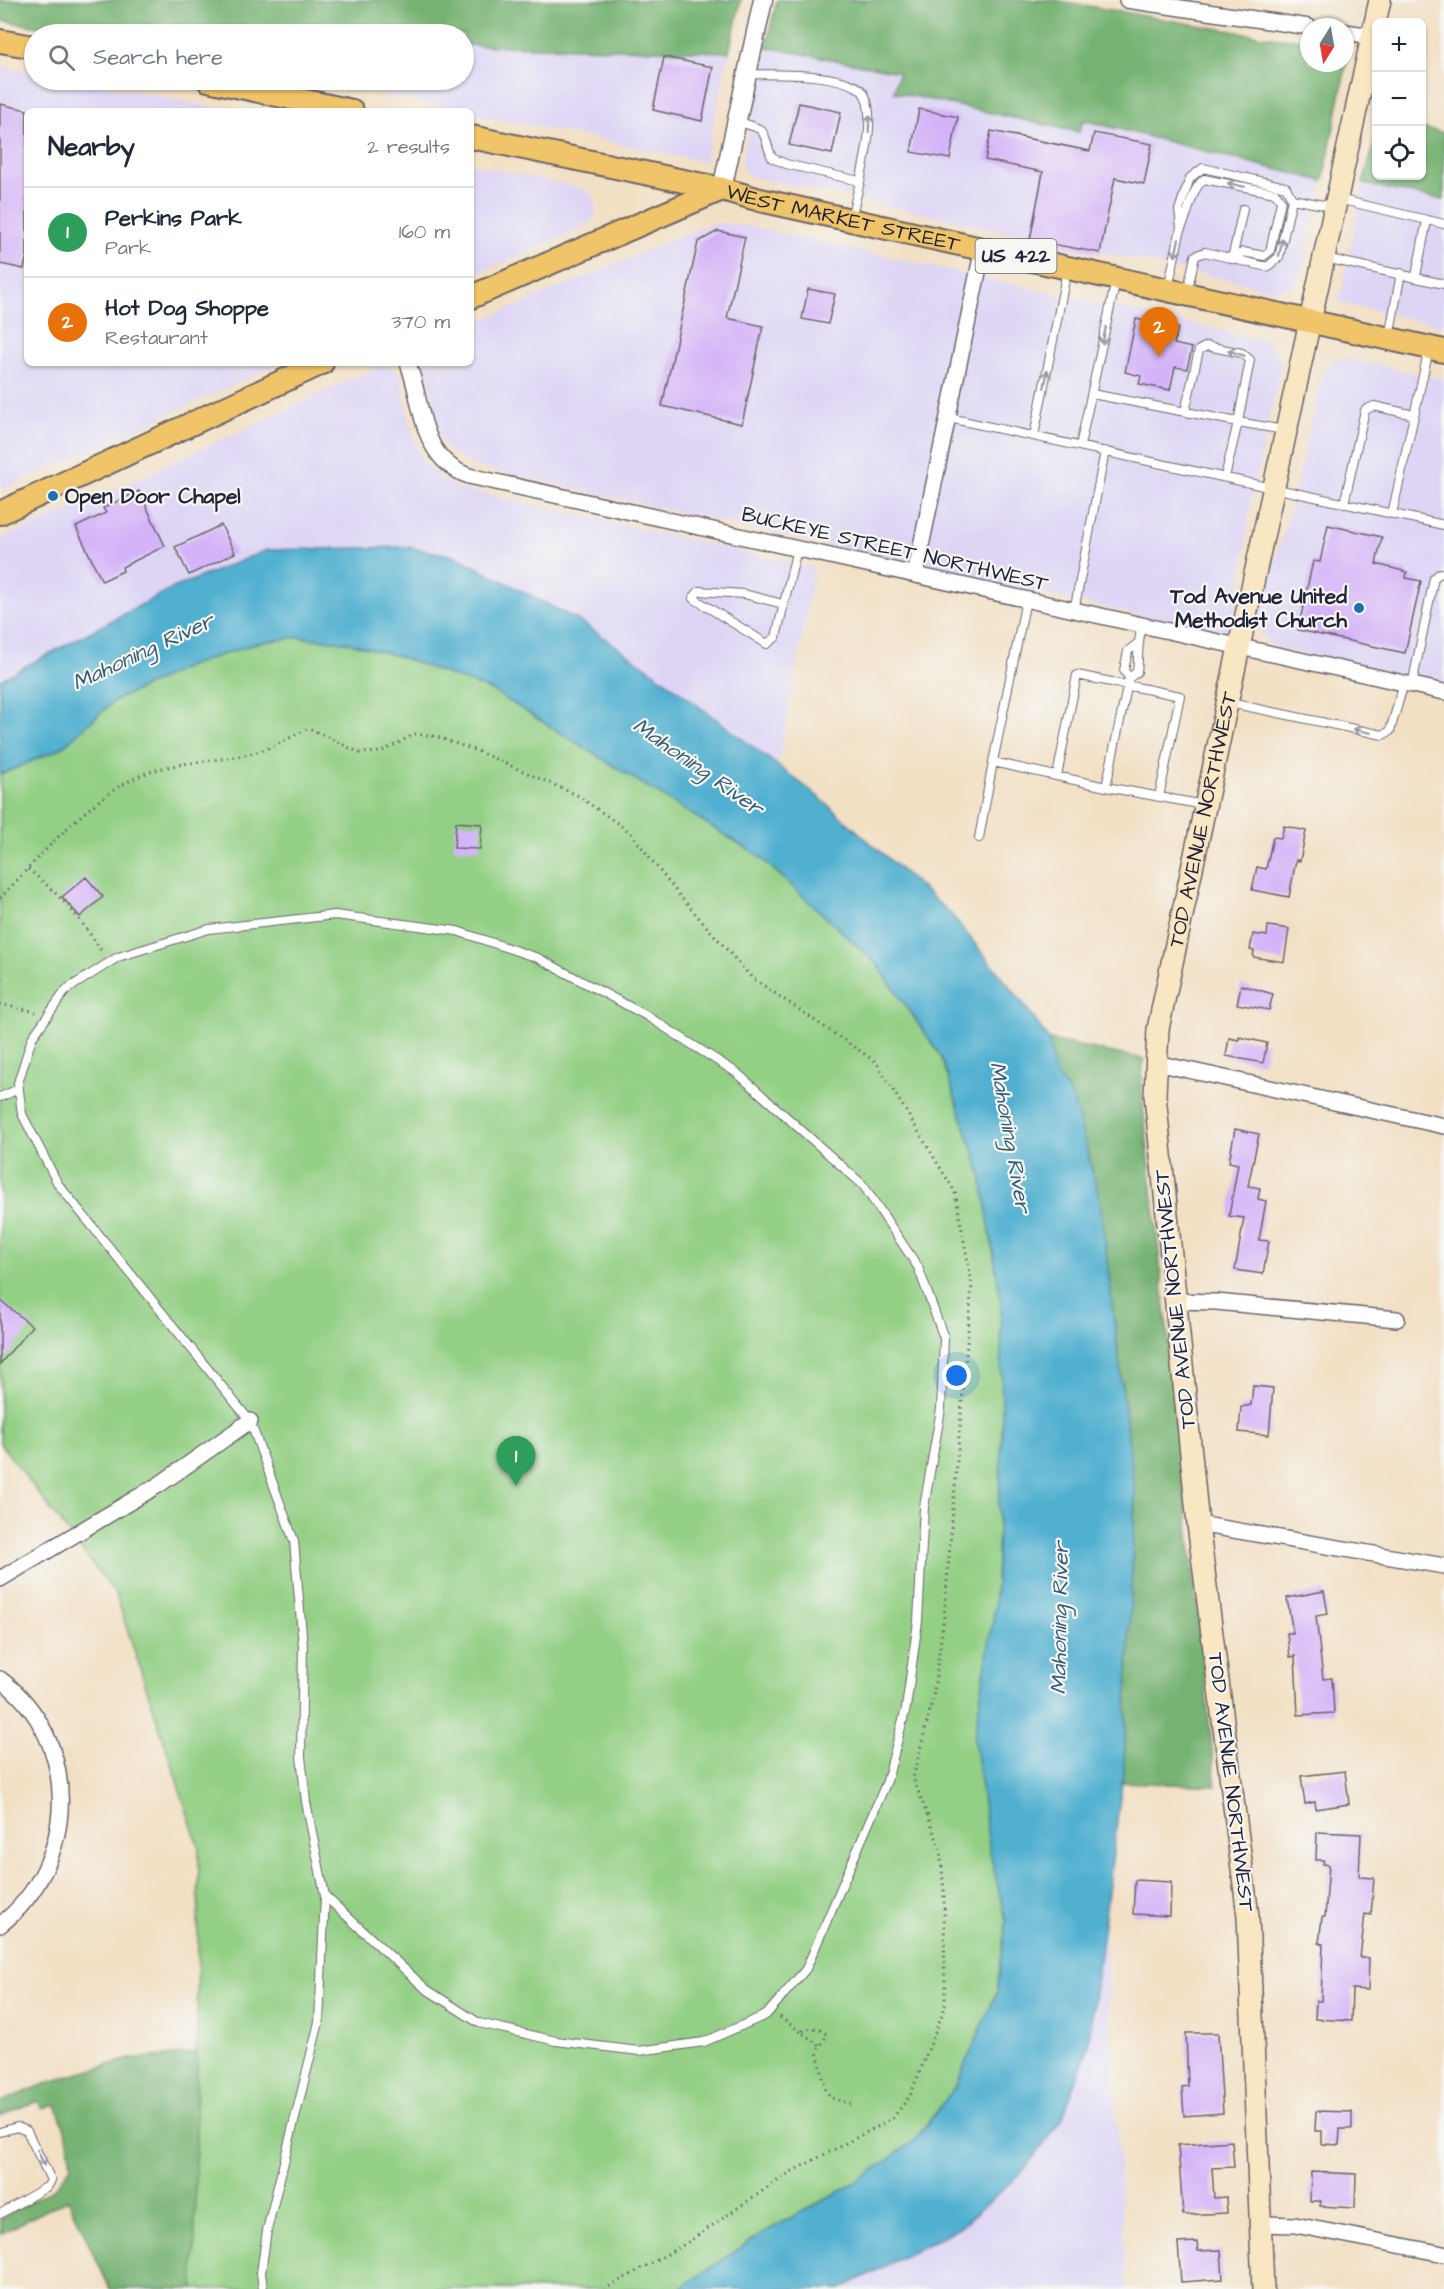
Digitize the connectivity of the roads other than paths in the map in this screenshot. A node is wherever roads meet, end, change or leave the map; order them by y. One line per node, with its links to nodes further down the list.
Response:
1 (763, 0): 10 (street)
2 (1127, 0): 5 (street)
3 (1380, 0): 4 (main road, TOD AVENUE NORTHWEST)
4 (1376, 18)
5 (1300, 26)
6 (1354, 33): 7 (street)
7 (1372, 36): 18 (main road, TOD AVENUE NORTHWEST)
8 (0, 41): 9 (main road)
9 (24, 45)
10 (746, 74): 13 (street); 15 (lane, one-way to 10)
11 (254, 90): 12 (main road)
12 (338, 108)
13 (736, 121): 15 (lane); 16 (street)
14 (474, 138): 16 (main road, US 422)
15 (859, 181): 20 (lane)
16 (722, 189): 20 (main road, WEST MARKET STREET / US 422); 33 (main road, WEST MARKET STREET)
17 (1292, 199): 18 (lane); 23 (lane); 26 (lane, one-way to 17)
18 (1336, 203): 21 (lane); 25 (main road, TOD AVENUE NORTHWEST)
19 (1243, 209): 26 (lane)
20 (851, 220): 24 (main road, WEST MARKET STREET / US 422)
21 (1427, 220): 22 (lane); 29 (lane)
22 (1444, 224)
23 (1181, 228): 26 (lane, one-way to 23); 32 (lane, one-way to 32)
24 (983, 248): 27 (main road, WEST MARKET STREET / US 422); 42 (street)
25 (1324, 258): 28 (lane); 34 (main road, TOD AVENUE NORTHWEST)
26 (1232, 259): 32 (lane)
27 (1068, 268): 30 (main road, WEST MARKET STREET / US 422); 45 (lane, one-way to 27)
28 (1401, 273): 29 (lane); 35 (lane)
29 (1416, 276): 31 (lane)
30 (1116, 278): 32 (main road, WEST MARKET STREET / US 422); 39 (lane, one-way to 39)
31 (1444, 284)
32 (1178, 292): 34 (main road, WEST MARKET STREET / US 422)
33 (474, 296)
34 (1310, 321): 35 (main road, WEST MARKET STREET / US 422); 44 (main road, TOD AVENUE NORTHWEST)
35 (1389, 338): 36 (main road, WEST MARKET STREET / US 422)
36 (1437, 349): 41 (lane)
37 (316, 366): 51 (main road)
38 (409, 366): 54 (street, BUCKEYE STREET NORTHWEST)
39 (1092, 394): 40 (lane); 46 (lane)
40 (1185, 412): 43 (lane); 43 (lane, one-way to 40)
41 (1414, 415): 50 (lane); 52 (lane)
42 (950, 418): 45 (lane); 56 (street)
43 (1238, 422): 44 (lane); 48 (lane)
44 (1286, 431): 49 (main road, TOD AVENUE NORTHWEST)
45 (1034, 436): 46 (lane)
46 (1080, 446): 47 (lane)
47 (1105, 451): 48 (lane); 59 (lane)
48 (1225, 477): 49 (lane)
49 (1273, 488): 50 (lane); 62 (main road, TOD AVENUE NORTHWEST)
50 (1344, 504): 52 (lane)
51 (0, 513)
52 (1392, 514): 53 (lane)
53 (1444, 525)
54 (797, 549): 56 (street, BUCKEYE STREET NORTHWEST); 58 (lane)
55 (1444, 574): 64 (lane)
56 (915, 575): 57 (street, BUCKEYE STREET NORTHWEST)
57 (1026, 600): 59 (street, BUCKEYE STREET NORTHWEST); 67 (lane)
58 (783, 604): 58 (lane)
59 (1074, 610): 60 (street, BUCKEYE STREET NORTHWEST)
60 (1142, 626): 61 (lane); 62 (street, BUCKEYE STREET NORTHWEST)
61 (1137, 644): 63 (lane); 63 (lane)
62 (1239, 647): 64 (street, BUCKEYE STREET NORTHWEST); 66 (main road, TOD AVENUE NORTHWEST)
63 (1128, 681): 68 (lane); 69 (lane); 70 (lane)
64 (1408, 684): 65 (street, BUCKEYE STREET NORTHWEST); 66 (lane, one-way to 66)
65 (1444, 692)
66 (1227, 703): 71 (main road, TOD AVENUE NORTHWEST)
67 (993, 762): 68 (lane); 72 (lane)
68 (1057, 776): 69 (lane)
69 (1106, 787): 70 (lane)
70 (1159, 797): 71 (lane)
71 (1206, 806): 73 (main road, TOD AVENUE NORTHWEST)
72 (978, 838)
73 (1156, 1063): 76 (street); 77 (main road, TOD AVENUE NORTHWEST)
74 (19, 1089): 75 (lane); 79 (lane); 84 (lane)
75 (0, 1097)
76 (1444, 1126)
77 (1175, 1301): 78 (street); 80 (main road, TOD AVENUE NORTHWEST)
78 (1397, 1319)
79 (250, 1420): 82 (street); 84 (lane)
80 (1198, 1524): 81 (street); 88 (main road, TOD AVENUE NORTHWEST)
81 (1444, 1566)
82 (0, 1579)
83 (0, 1679): 85 (street)
84 (325, 1896): 90 (lane)
85 (0, 1925)
86 (0, 2132): 87 (lane, one-way to 87)
87 (0, 2214)
88 (1261, 2224): 89 (street); 91 (main road, TOD AVENUE NORTHWEST)
89 (1444, 2254)
90 (263, 2289)
91 (1263, 2289)

